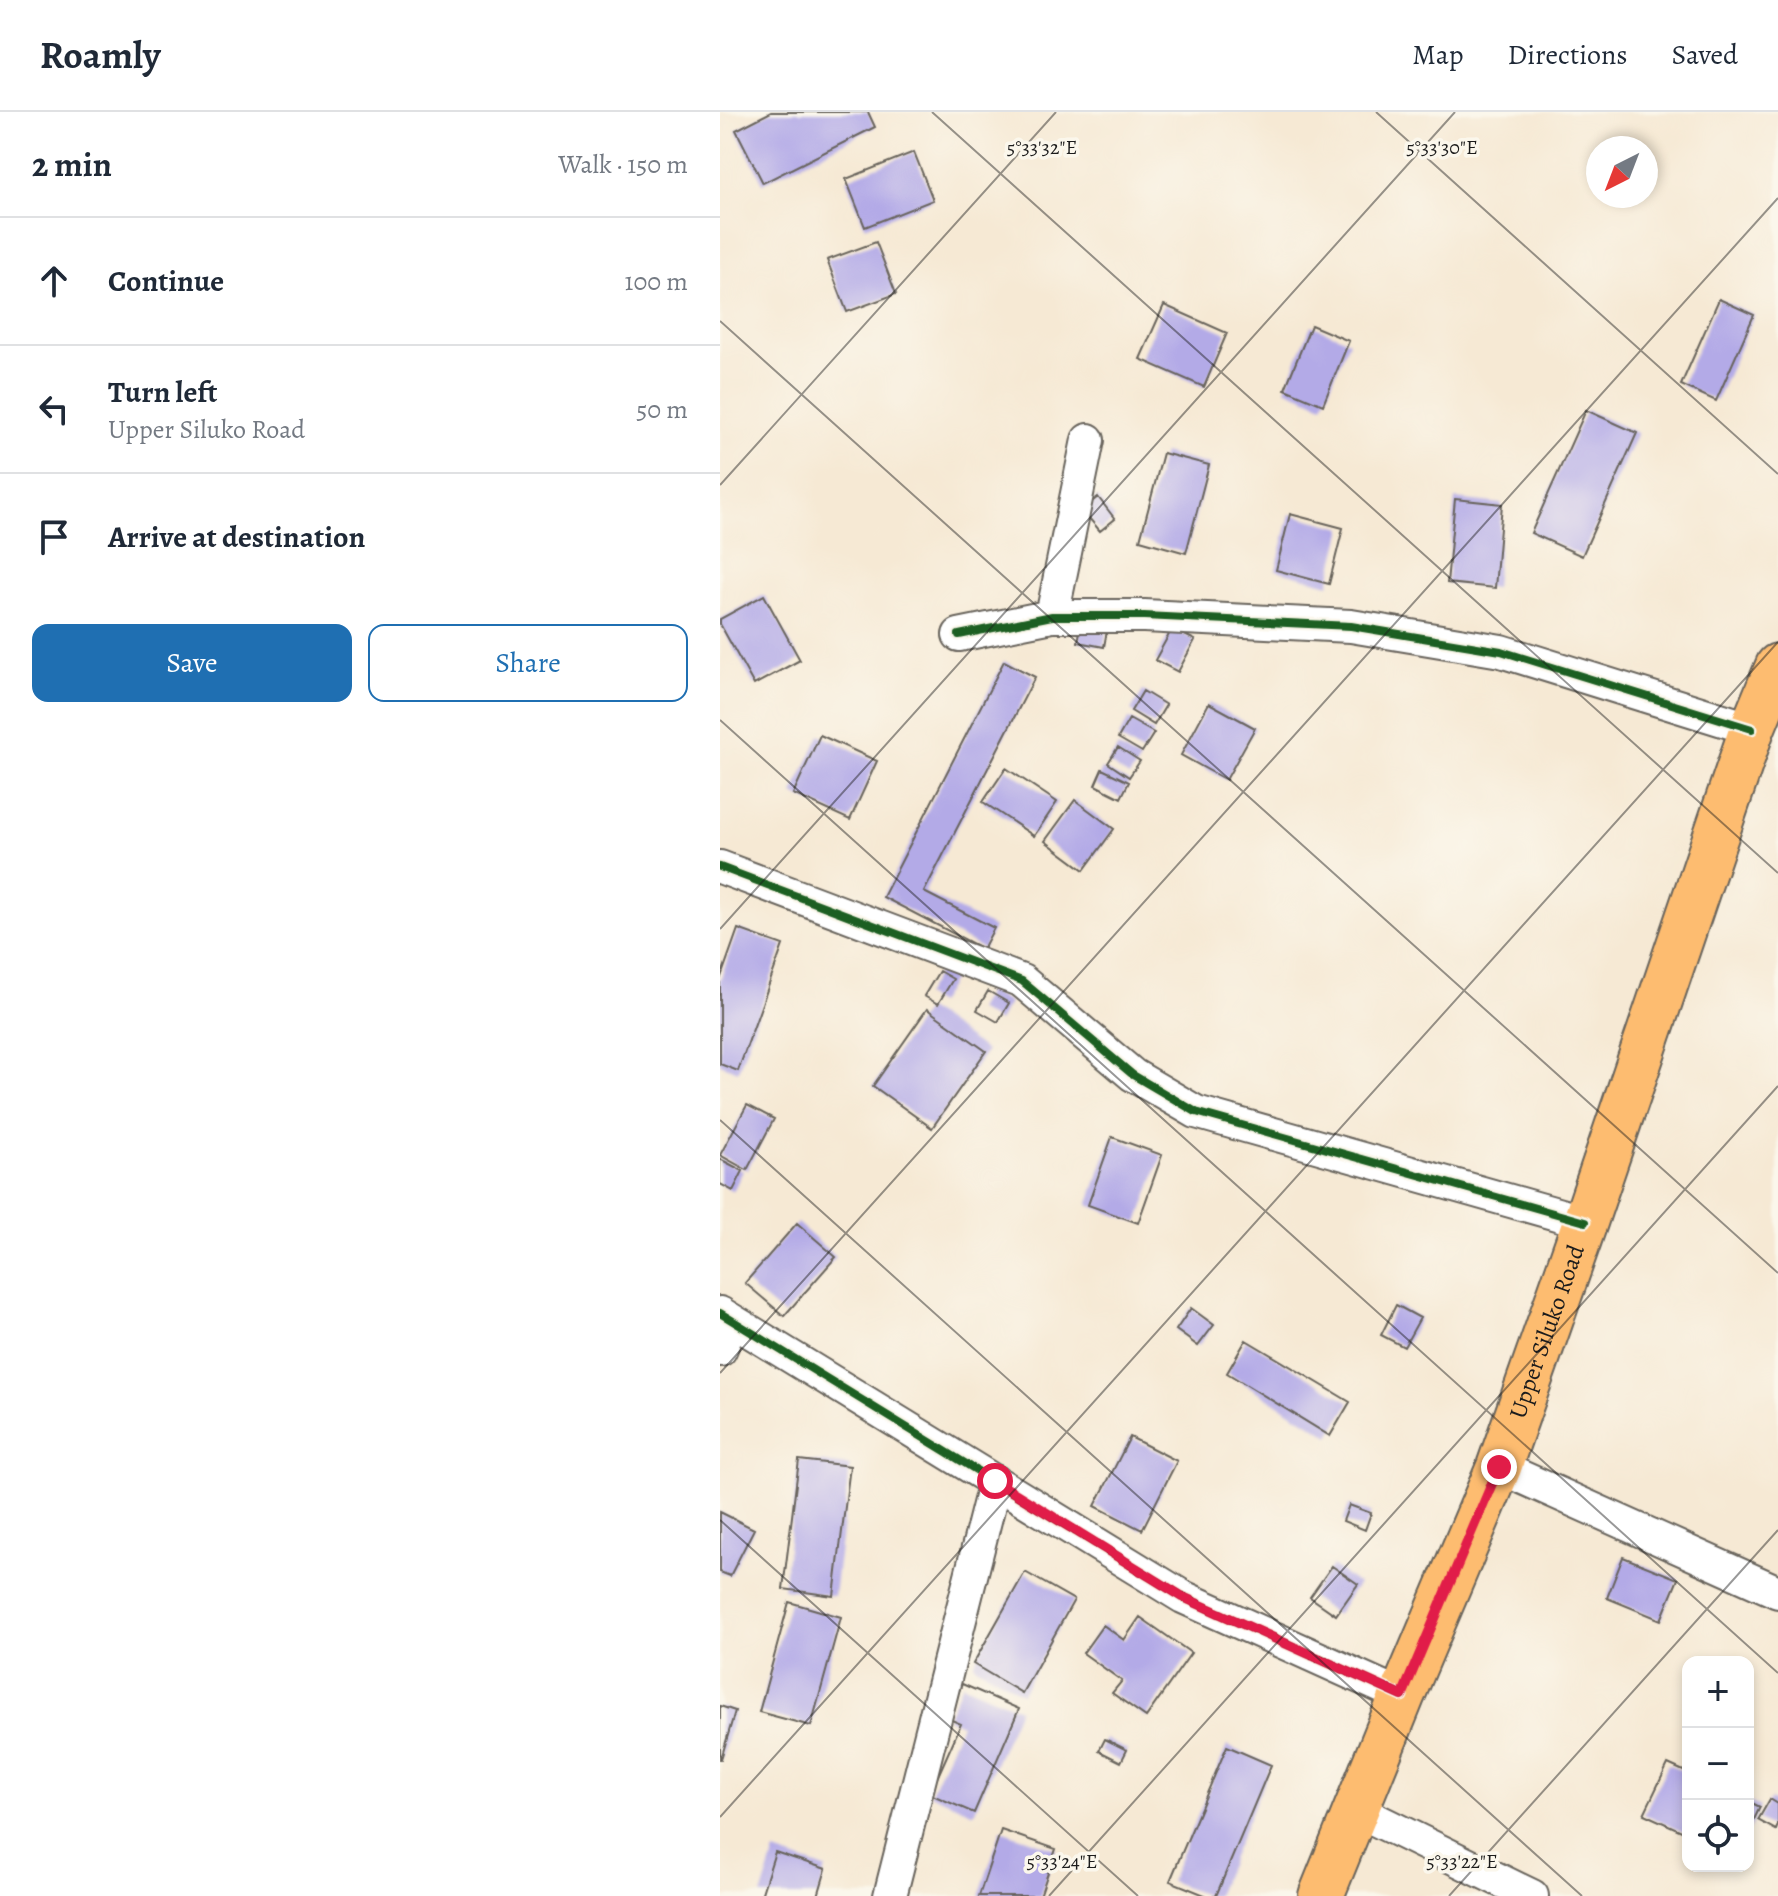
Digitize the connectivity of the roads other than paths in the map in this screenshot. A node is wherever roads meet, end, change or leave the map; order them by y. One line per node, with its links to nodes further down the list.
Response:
1 (959, 635): 2 (street)
2 (1769, 696): 4 (main road, Upper Siluko Road)
3 (720, 867): 4 (street)
4 (1585, 1222): 7 (main road, Upper Siluko Road)
5 (727, 1317): 6 (street); 8 (street)
6 (720, 1350)
7 (1499, 1467): 9 (street); 10 (main road, Upper Siluko Road)
8 (995, 1481): 10 (street); 12 (street)
9 (1778, 1592)
10 (1402, 1696): 11 (main road, Upper Siluko Road)
11 (1356, 1810): 13 (main road, Upper Siluko Road); 14 (street)
12 (890, 1896)
13 (1321, 1896)
14 (1532, 1896)

